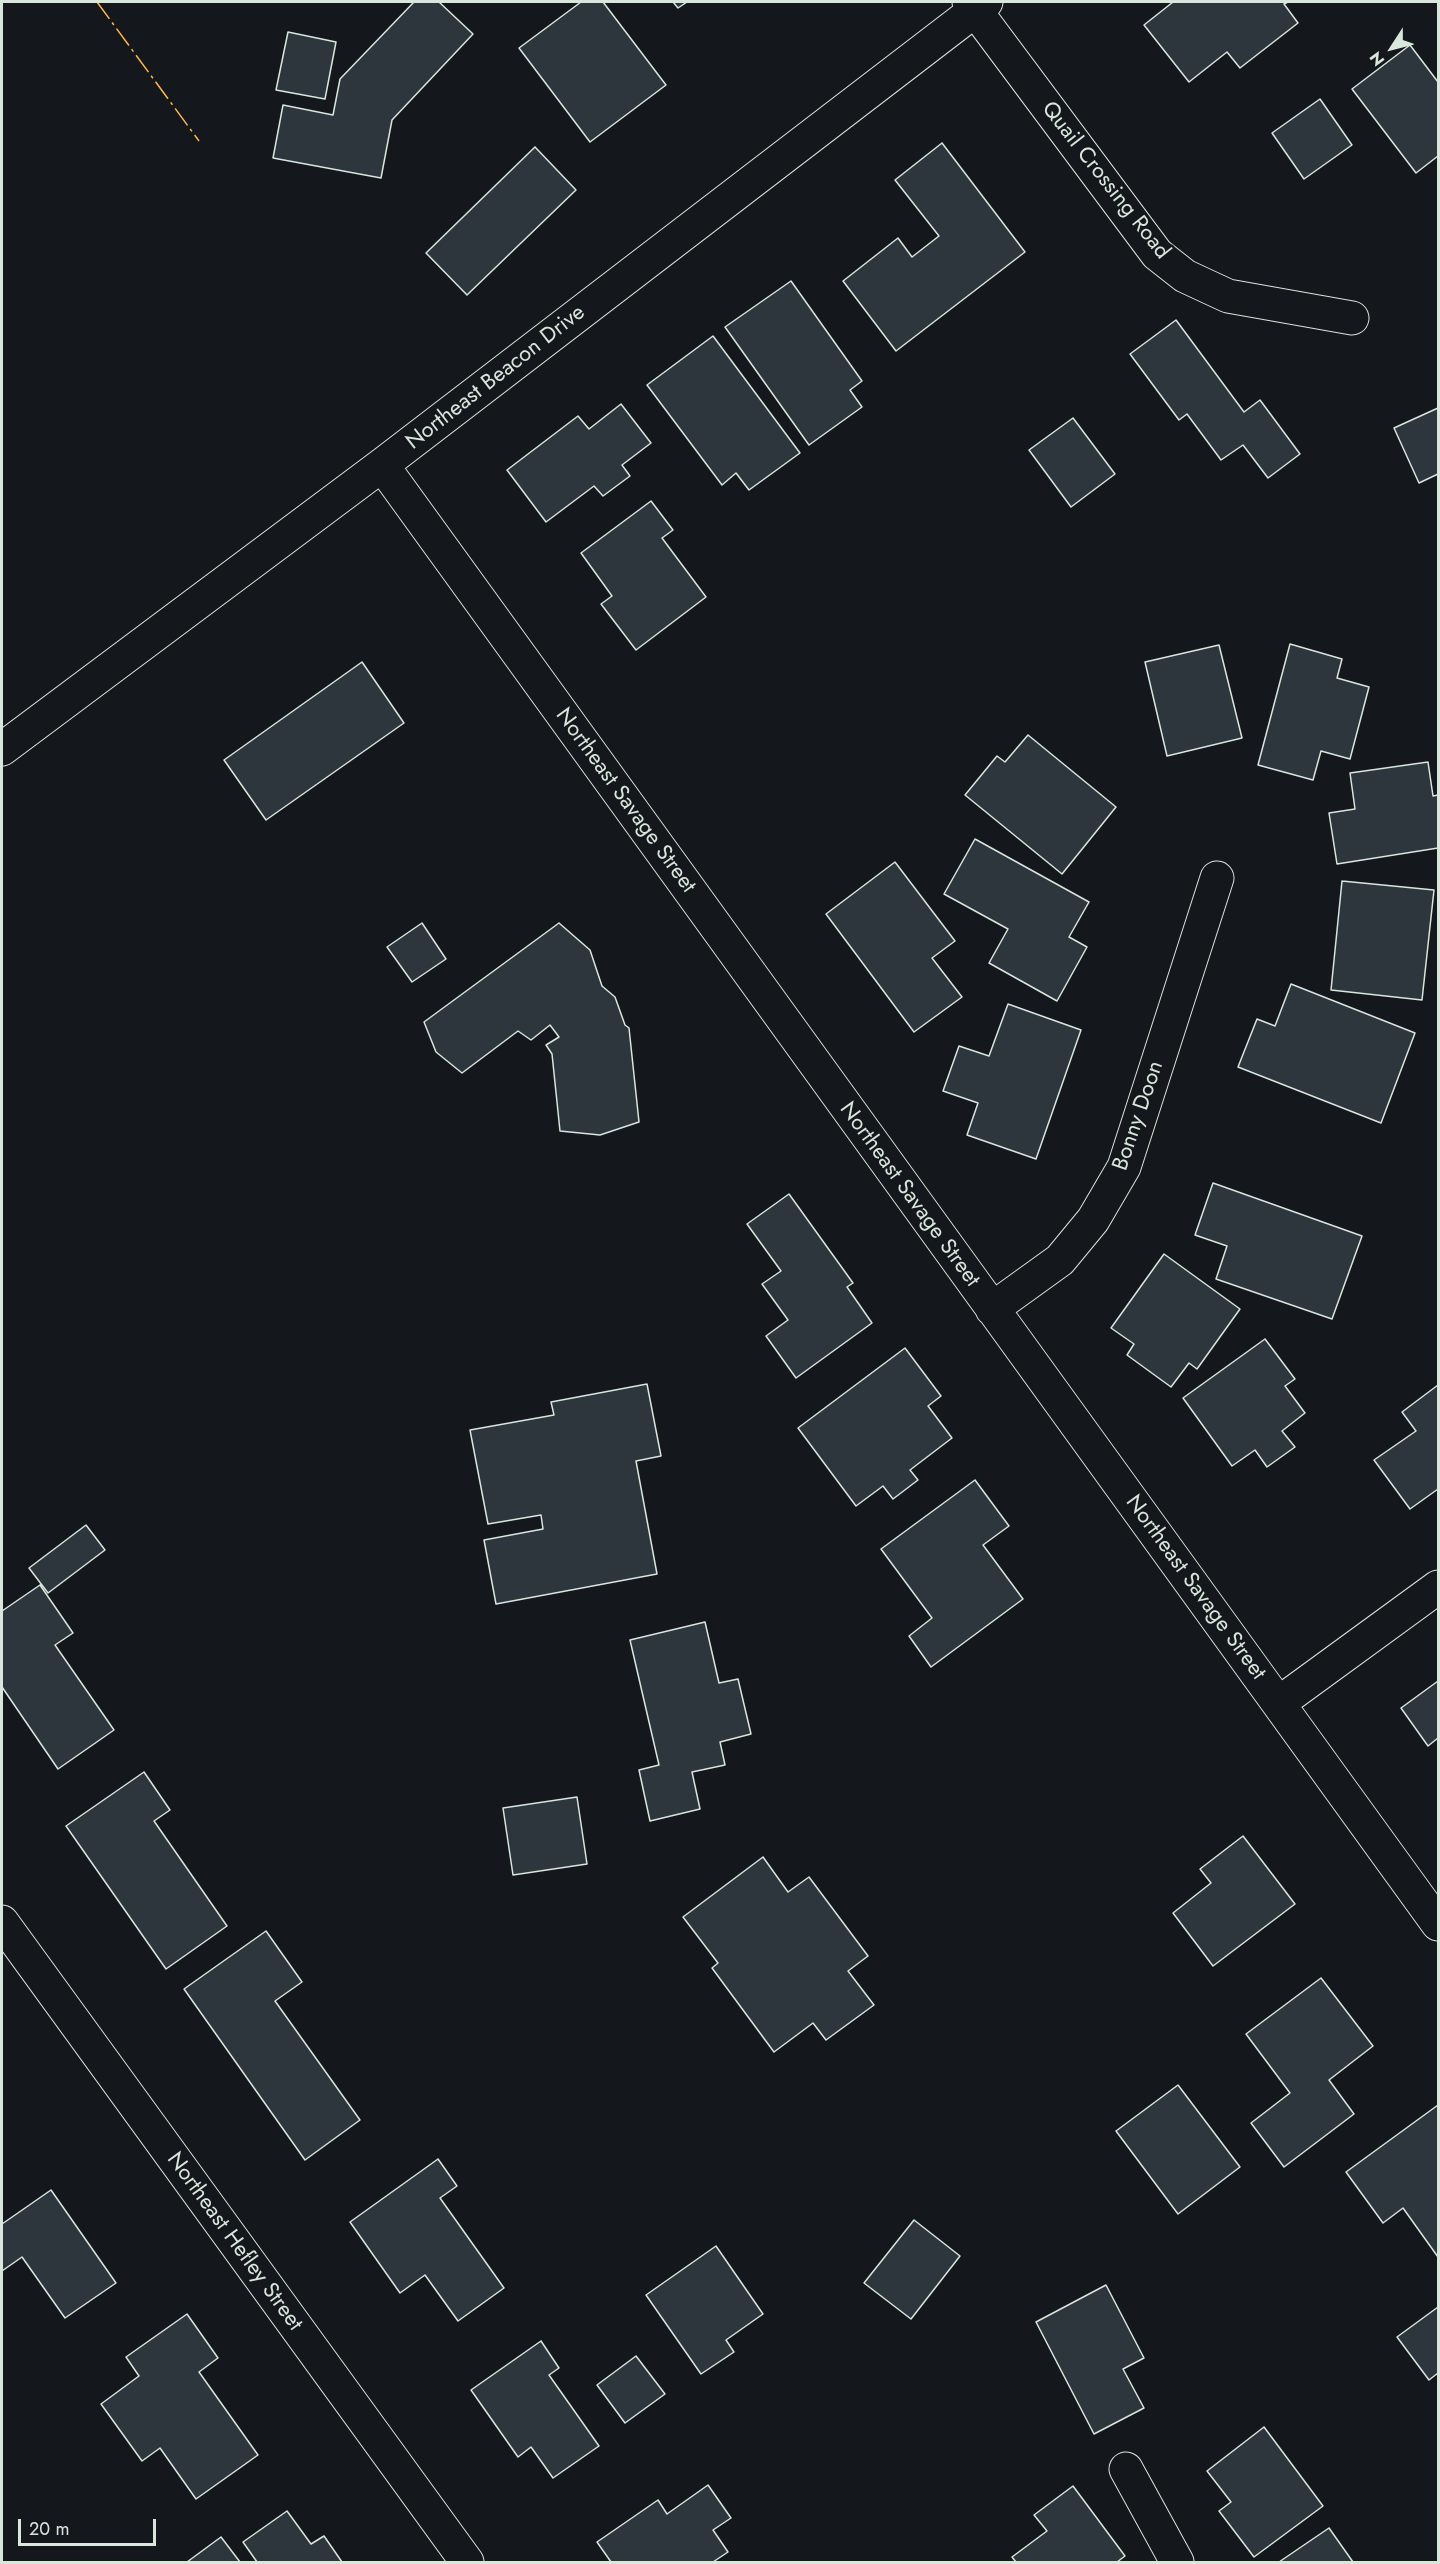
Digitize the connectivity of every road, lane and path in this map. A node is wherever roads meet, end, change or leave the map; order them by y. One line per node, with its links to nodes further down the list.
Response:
1 (976, 4): 2 (street, Quail Crossing Road); 3 (street, Northeast Beacon Drive)
2 (1352, 318)
3 (382, 465): 4 (street, Northeast Beacon Drive); 6 (street, Northeast Savage Street)
4 (2, 749)
5 (1217, 878): 6 (street, Bonny Doon)
6 (992, 1309): 8 (street, Northeast Savage Street)
7 (1438, 1587): 8 (street)
8 (1279, 1703): 10 (street, Northeast Savage Street)
9 (2, 1922): 12 (street, Northeast Hefley Street)
10 (1438, 1924)
11 (1126, 2469): 13 (street)
12 (467, 2562)
13 (1177, 2562)

